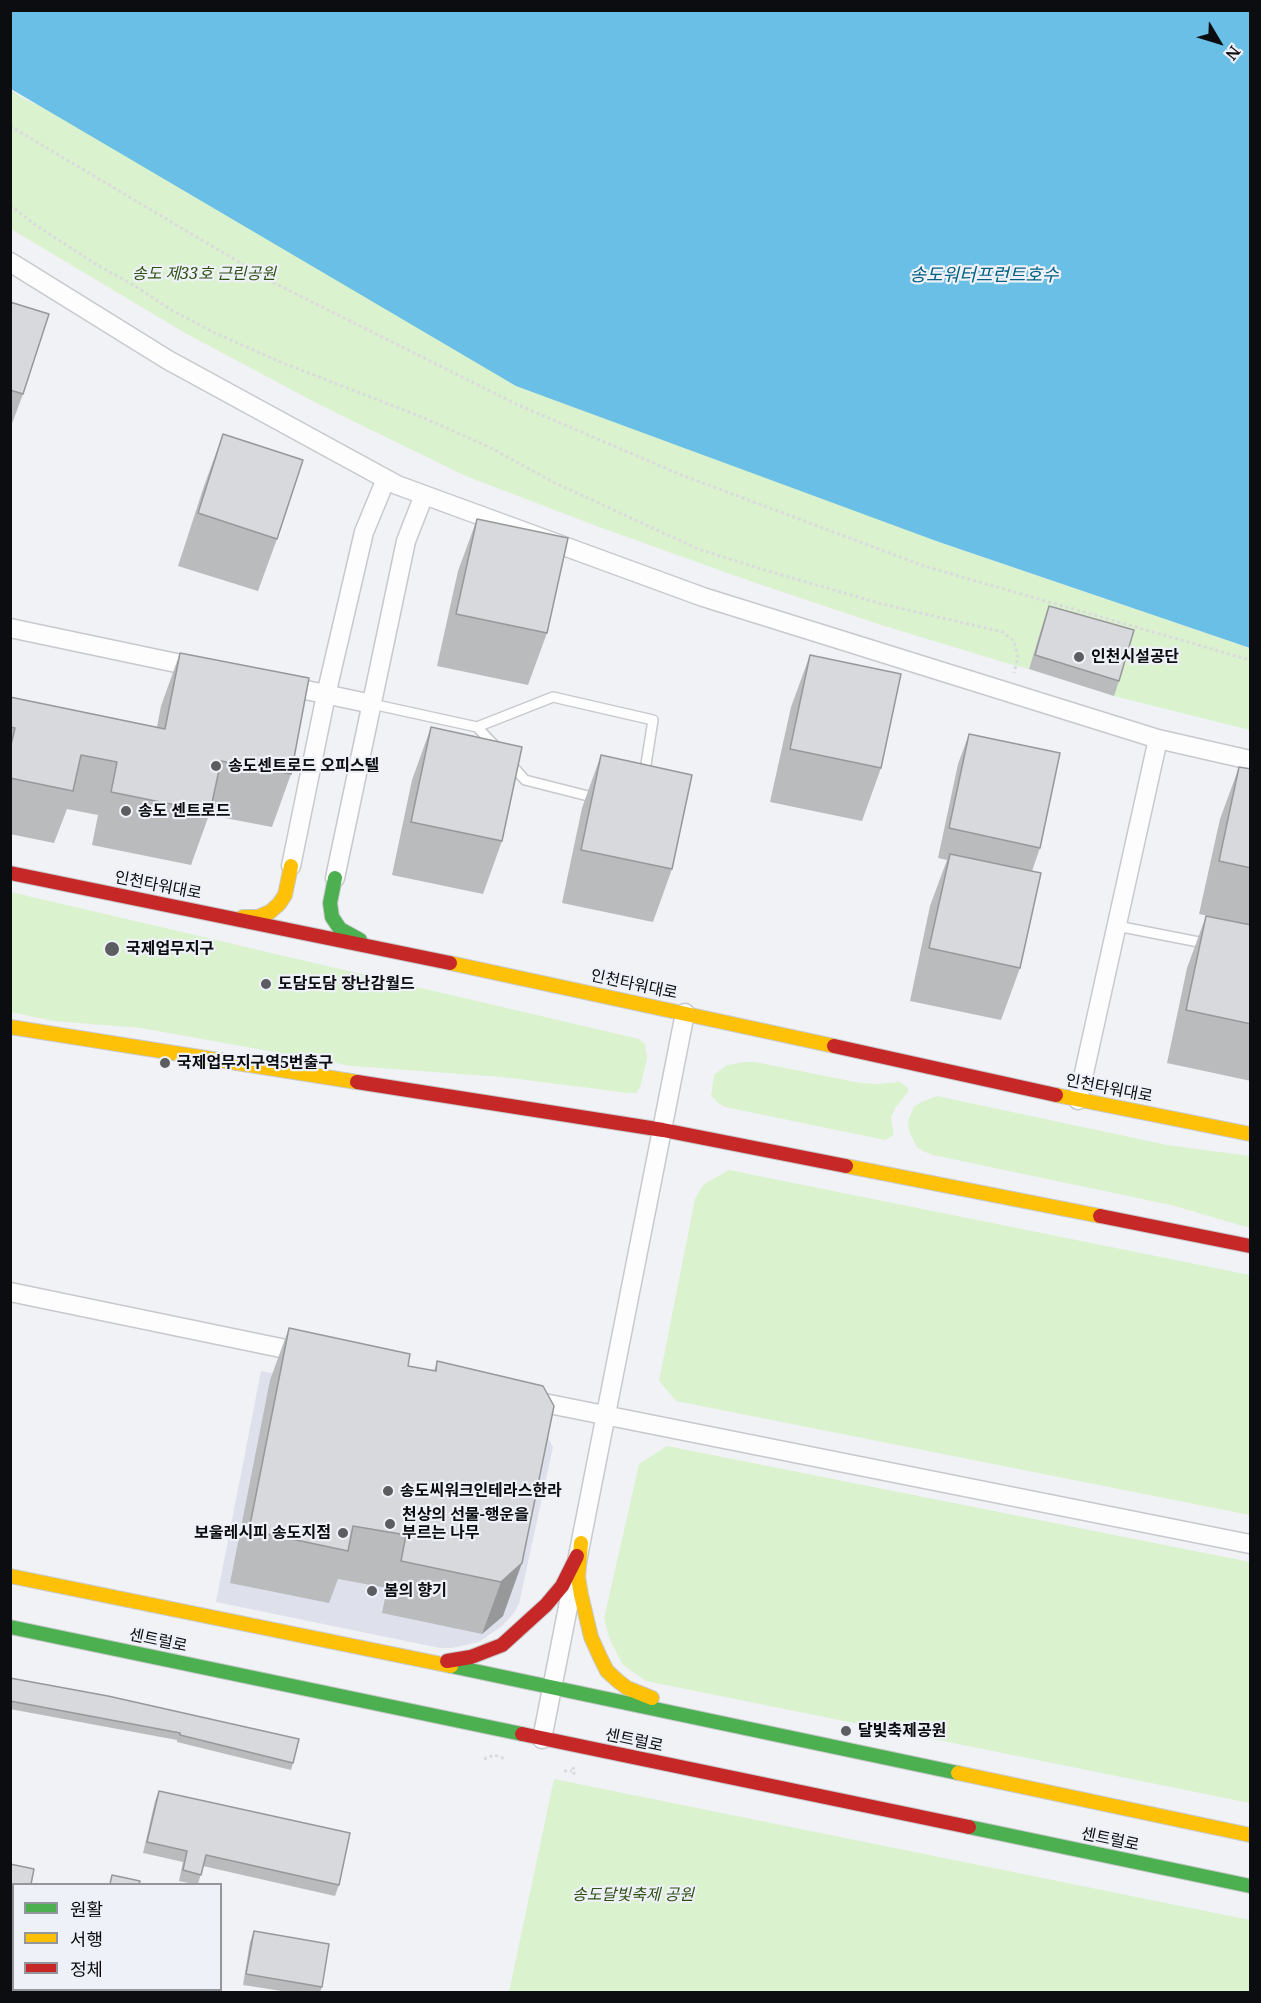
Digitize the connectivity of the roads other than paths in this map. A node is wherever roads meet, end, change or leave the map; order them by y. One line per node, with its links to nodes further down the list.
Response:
1 (10, 262): 2 (street)
2 (386, 479): 3 (street); 7 (street)
3 (424, 495): 8 (street); 10 (street)
4 (10, 628): 5 (street)
5 (220, 672)
6 (267, 682): 7 (street)
7 (326, 694): 8 (street); 14 (street)
8 (372, 704): 9 (lane); 16 (street)
9 (477, 727): 12 (lane); 13 (lane)
10 (1158, 739): 11 (street); 18 (street)
11 (1251, 760)
12 (643, 787)
13 (605, 800)
14 (291, 866): 17 (main road)
15 (10, 873): 17 (main road, 인천타워대로)
16 (335, 878): 20 (main road)
17 (232, 918): 20 (main road, 인천타워대로)
18 (1117, 926): 19 (lane); 23 (street)
19 (1215, 945)
20 (377, 948): 21 (main road, 인천타워대로)
21 (685, 1013): 23 (main road, 인천타워대로); 24 (street)
22 (10, 1026): 24 (main road)
23 (1078, 1100): 25 (main road, 인천타워대로)
24 (663, 1130): 26 (main road); 30 (street)
25 (1251, 1134)
26 (1251, 1246)
27 (10, 1292): 28 (street)
28 (326, 1358)
29 (513, 1396): 30 (street)
30 (606, 1416): 31 (street); 32 (street)
31 (1251, 1544)
32 (580, 1548): 35 (main road); 36 (street); 37 (main road)
33 (10, 1576): 35 (main road, 센트럴로)
34 (10, 1627): 38 (main road, 센트럴로)
35 (425, 1661): 36 (main road, 센트럴로)
36 (552, 1687): 37 (main road, 센트럴로); 38 (street)
37 (708, 1720): 39 (main road, 센트럴로)
38 (542, 1738): 40 (main road, 센트럴로)
39 (1251, 1835)
40 (1251, 1886)

